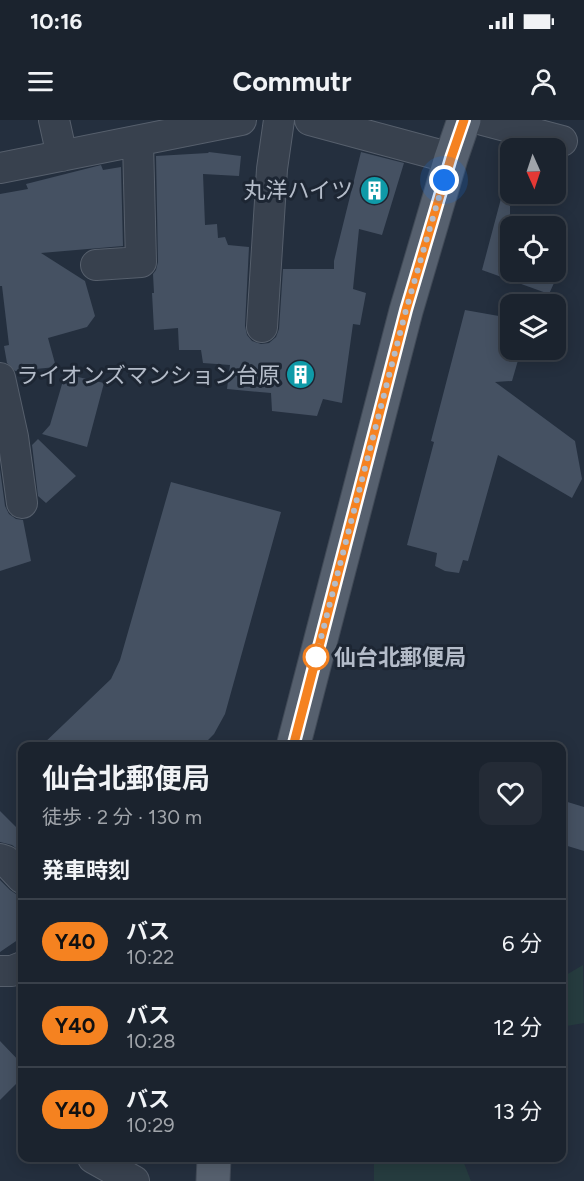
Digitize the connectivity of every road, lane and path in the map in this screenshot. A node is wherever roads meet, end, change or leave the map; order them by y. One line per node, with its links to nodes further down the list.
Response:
1 (54, 120): 10 (street)
2 (241, 120): 7 (street)
3 (279, 120): 14 (street)
4 (310, 120): 11 (street)
5 (464, 120): 11 (main road)
6 (483, 120): 8 (street)
7 (172, 127): 9 (street)
8 (551, 138)
9 (138, 141): 10 (street); 13 (street)
10 (62, 156): 12 (street)
11 (451, 158): 18 (main road)
12 (0, 168)
13 (96, 265)
14 (262, 327)
15 (0, 378): 16 (street)
16 (6, 438): 17 (street)
17 (22, 503)
18 (294, 742)
19 (0, 859): 20 (street)
20 (18, 874)
21 (18, 969): 22 (street)
22 (0, 971)
23 (100, 1162): 25 (street)
24 (214, 1162): 26 (main road)
25 (134, 1181)
26 (213, 1181)

